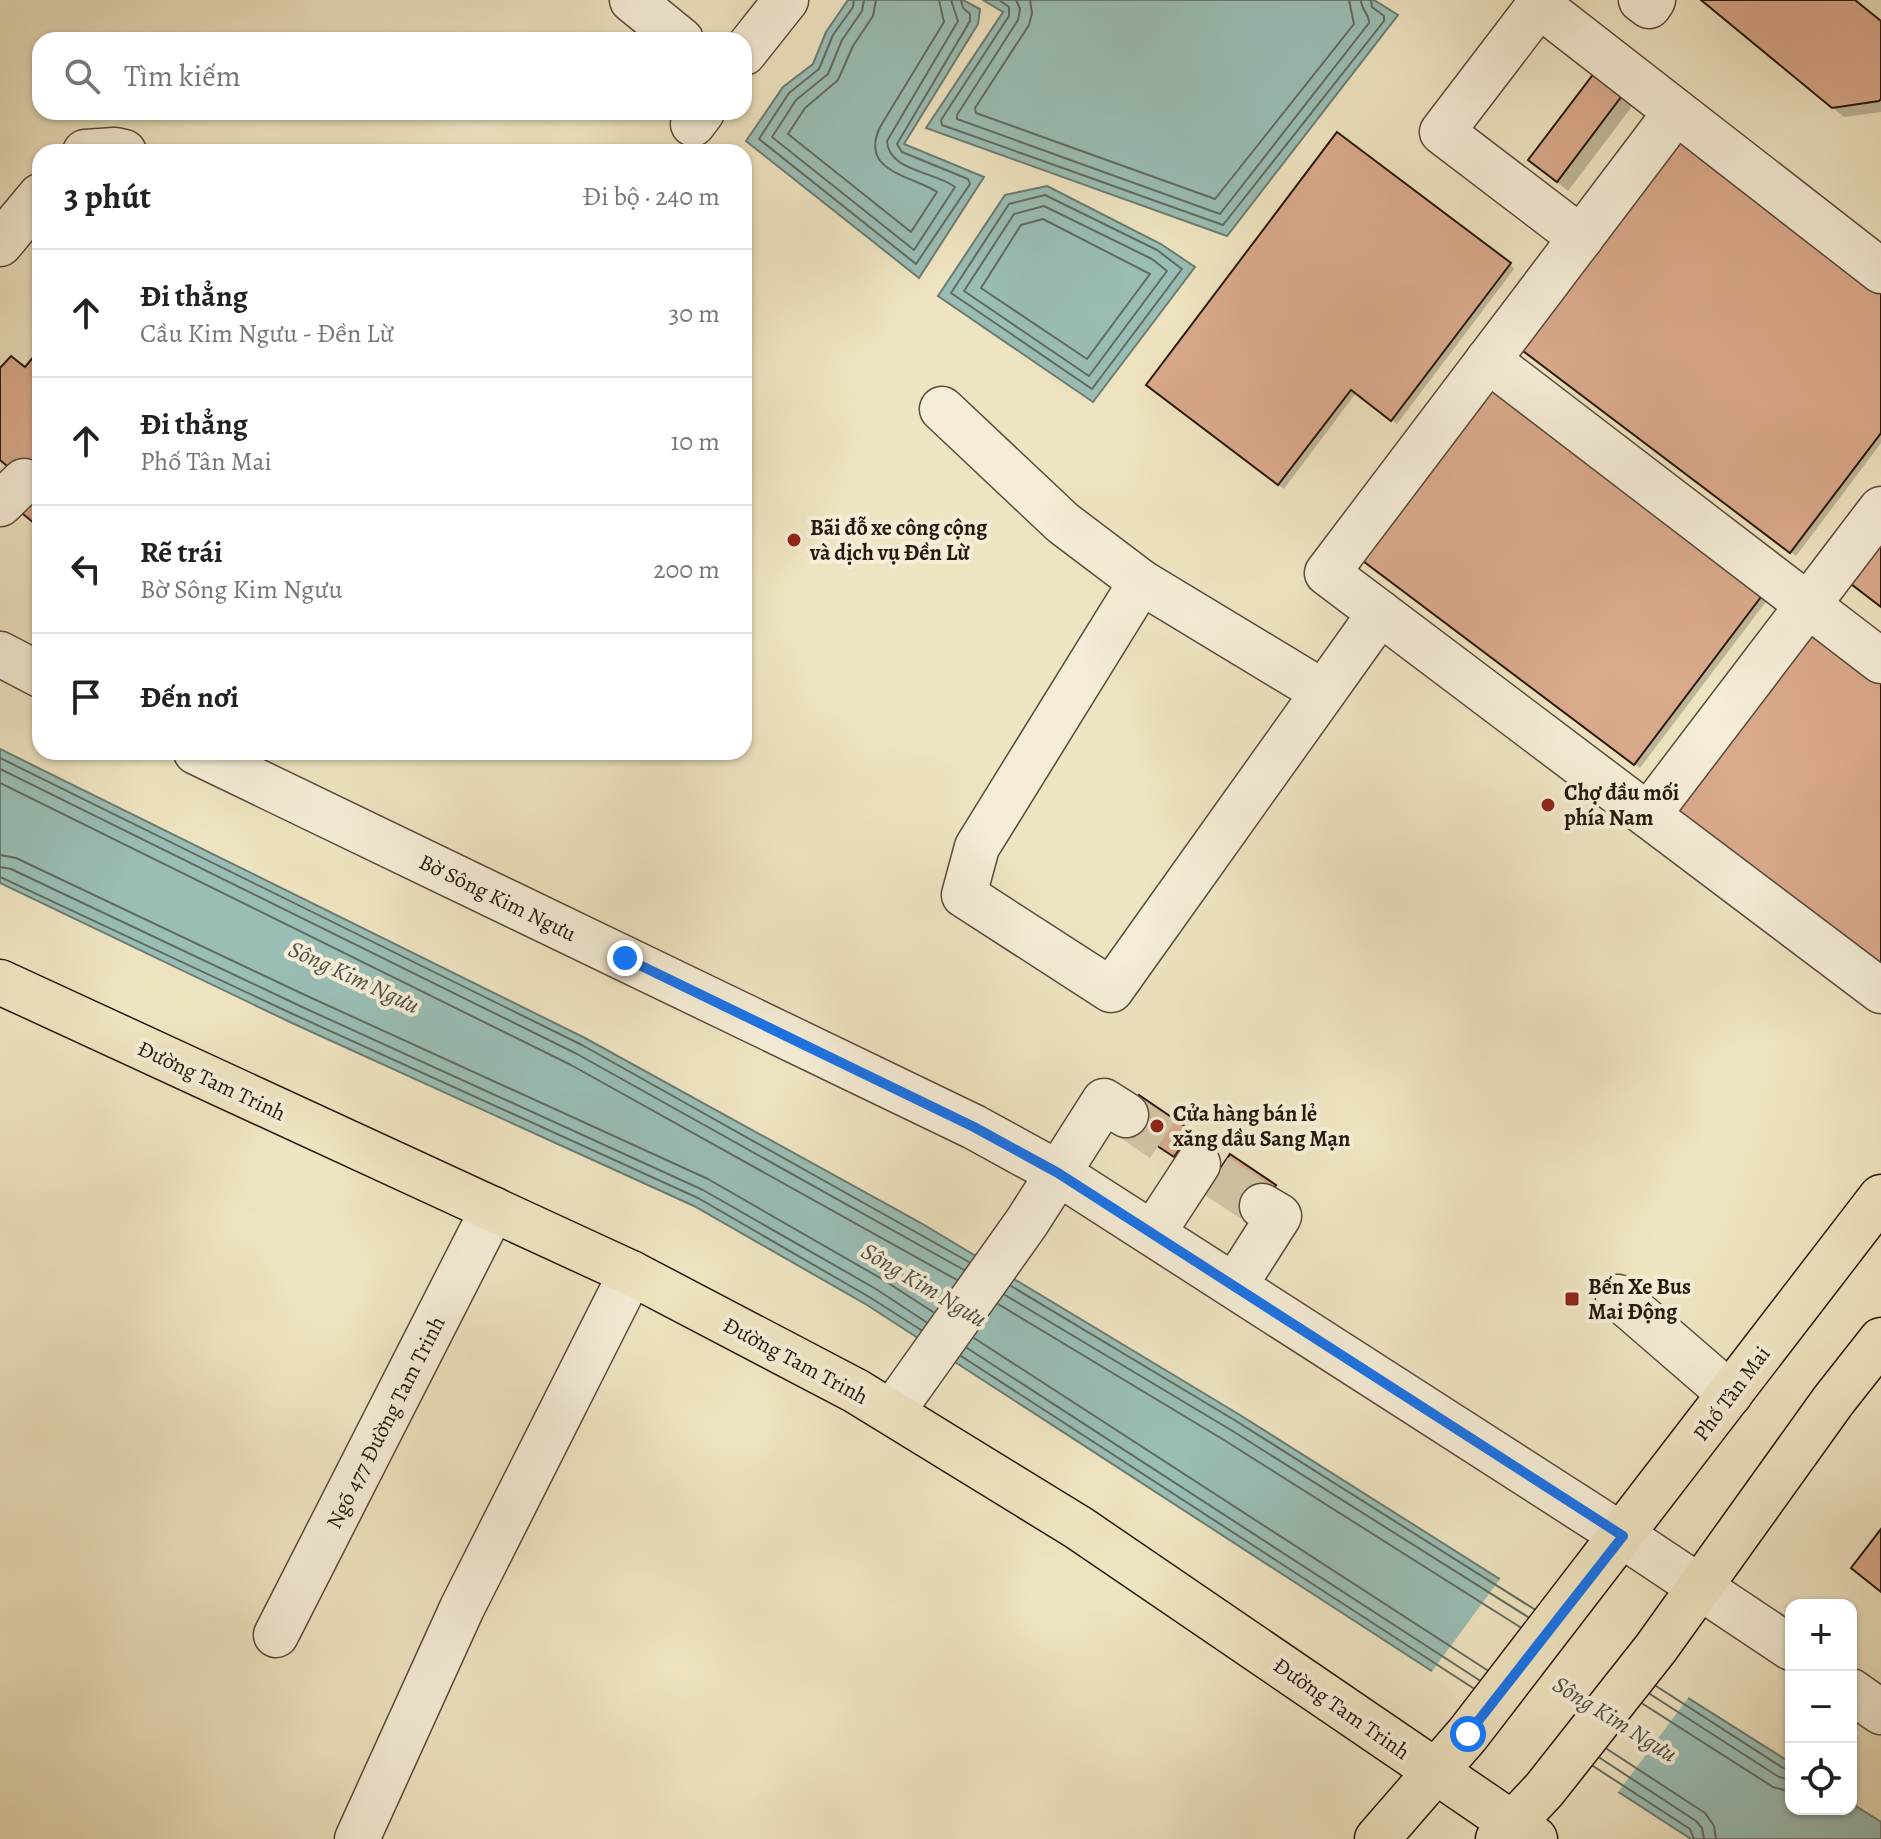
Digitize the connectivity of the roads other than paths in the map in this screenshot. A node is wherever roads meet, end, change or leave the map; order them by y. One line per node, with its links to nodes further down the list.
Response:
1 (632, 0): 5 (street)
2 (786, 0): 6 (street)
3 (1641, 0): 4 (street)
4 (1653, 0)
5 (671, 32)
6 (752, 43)
7 (1676, 112): 9 (street); 9 (street); 11 (street)
8 (32, 206): 10 (street)
9 (1581, 238): 12 (street)
10 (0, 244)
11 (1881, 271)
12 (1488, 360): 16 (street); 17 (street)
13 (942, 409): 15 (street)
14 (1881, 509): 16 (street)
15 (1141, 582): 21 (street); 21 (street)
16 (1808, 605): 19 (street); 23 (street)
17 (1380, 613): 21 (street); 23 (street)
18 (0, 654): 20 (street)
19 (1881, 661)
20 (32, 671)
21 (1323, 692)
22 (213, 760): 28 (street, Bờ Sông Kim Ngưu)
23 (1648, 815): 25 (street)
24 (0, 982): 31 (main road, Đường Tam Trinh)
25 (1881, 991)
26 (1126, 1115): 28 (street)
27 (1198, 1164): 32 (street)
28 (1058, 1173): 32 (street, Bờ Sông Kim Ngưu); 38 (street)
29 (1881, 1197): 37 (main road, Phố Tân Mai)
30 (1262, 1206): 34 (street)
31 (493, 1209): 33 (main road, Đường Tam Trinh); 41 (street, Ngõ 477 Đường Tam Trinh)
32 (1153, 1233): 34 (street, Bờ Sông Kim Ngưu)
33 (631, 1273): 38 (main road, Đường Tam Trinh); 47 (street)
34 (1235, 1285): 39 (street, Bờ Sông Kim Ngưu)
35 (1618, 1297): 37 (street)
36 (1881, 1340): 40 (main road)
37 (1730, 1394): 39 (main road, Phố Tân Mai)
38 (905, 1395): 45 (main road, Đường Tam Trinh)
39 (1623, 1536): 40 (street, Bờ Sông Kim Ngưu); 45 (main road, Phố Tân Mai)
40 (1699, 1586): 42 (street, Bờ Sông Kim Ngưu); 46 (main road)
41 (276, 1635)
42 (1785, 1644)
43 (1857, 1695): 44 (street)
44 (1881, 1712)
45 (1434, 1772): 46 (main road, Đường Tam Trinh); 48 (main road)
46 (1515, 1834)
47 (357, 1839)
48 (1377, 1839)

